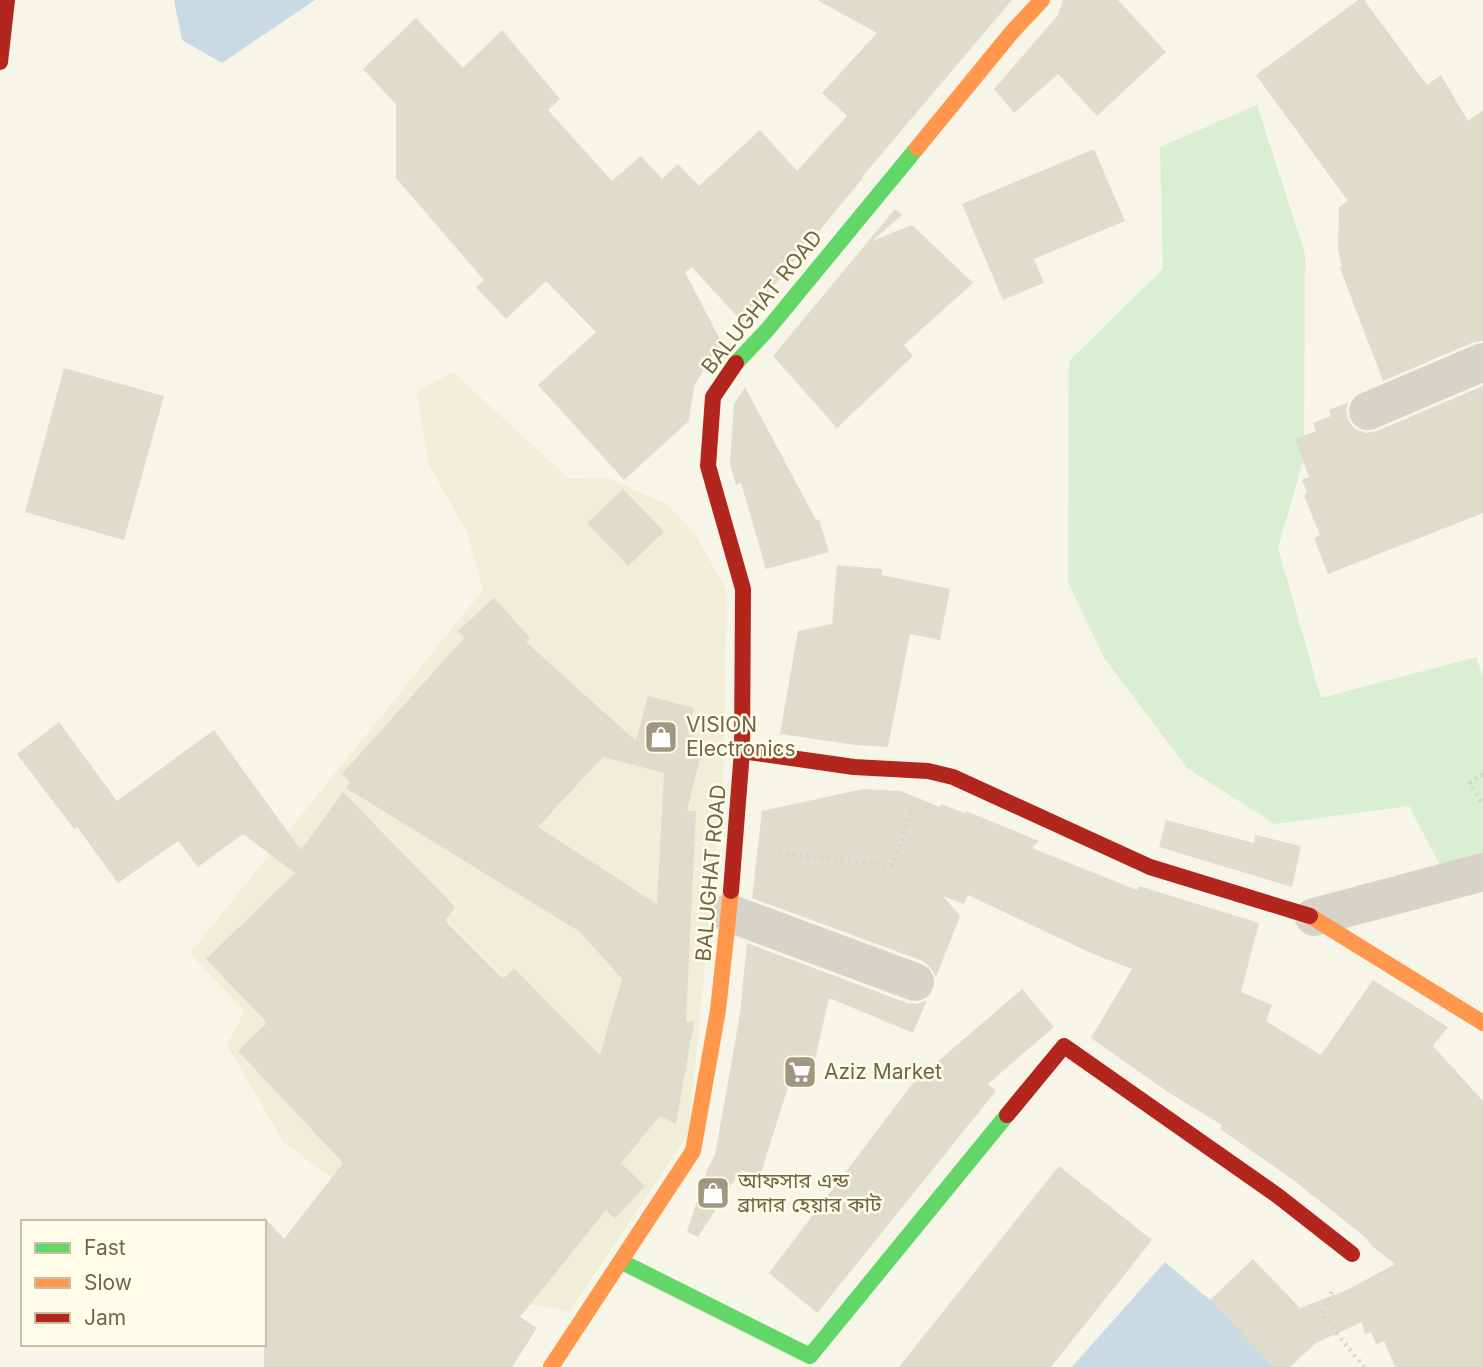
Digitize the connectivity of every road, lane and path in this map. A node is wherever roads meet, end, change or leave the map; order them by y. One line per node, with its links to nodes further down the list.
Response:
1 (7, 0): 3 (street)
2 (1042, 0): 6 (street, BALUGHAT ROAD)
3 (0, 62)
4 (1483, 362): 5 (street)
5 (1368, 411)
6 (742, 751): 7 (street); 10 (street, BALUGHAT ROAD)
7 (928, 771): 10 (path); 13 (street)
8 (1483, 774): 9 (path)
9 (1483, 805)
10 (736, 849): 12 (street, BALUGHAT ROAD)
11 (1483, 872): 13 (street)
12 (729, 913): 14 (street); 17 (street, BALUGHAT ROAD)
13 (1314, 917): 15 (street)
14 (915, 982)
15 (1483, 1023)
16 (1352, 1254): 17 (street); 19 (path)
17 (622, 1262): 18 (street, BALUGHAT ROAD)
18 (551, 1367)
19 (1364, 1367)

